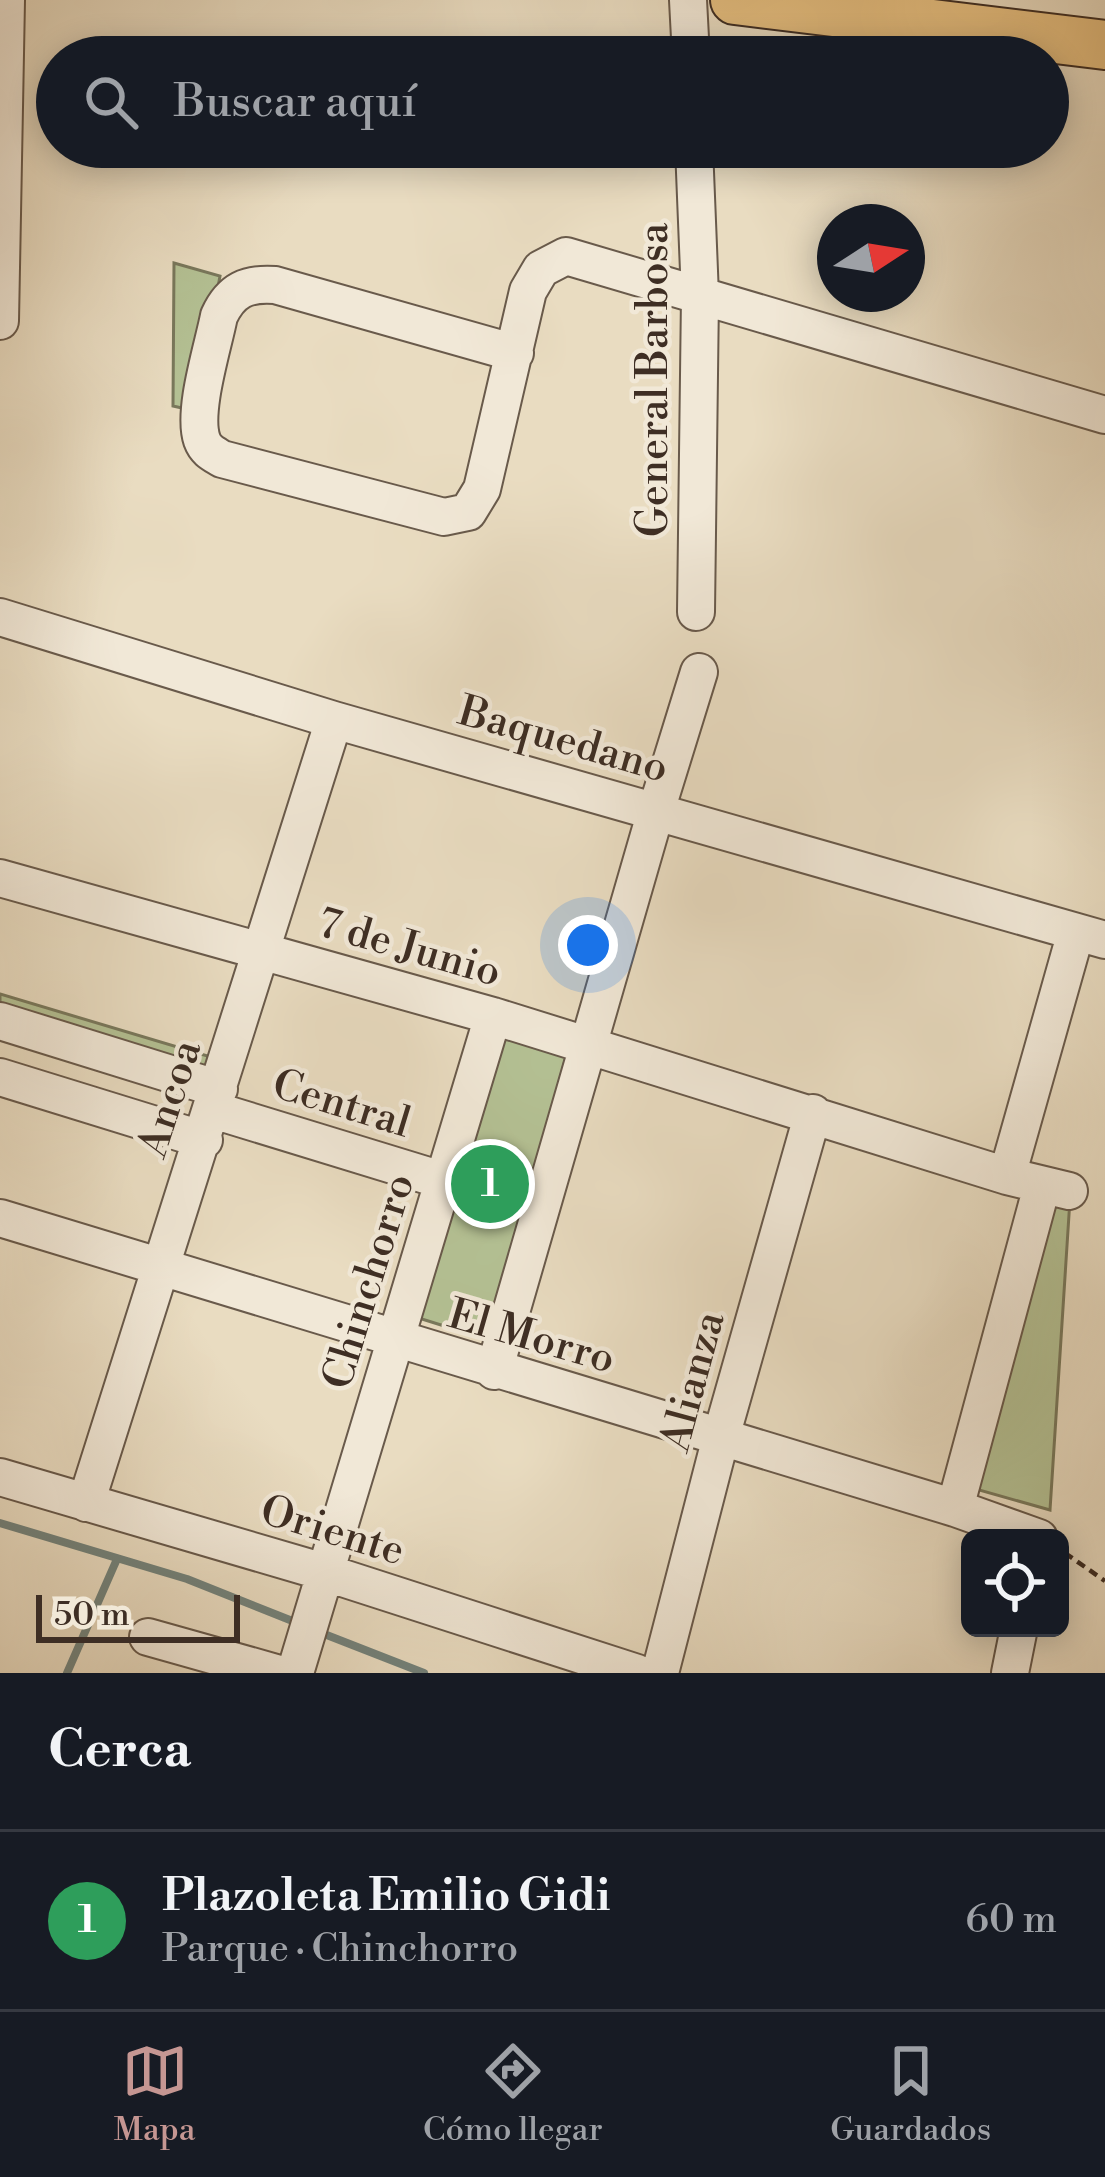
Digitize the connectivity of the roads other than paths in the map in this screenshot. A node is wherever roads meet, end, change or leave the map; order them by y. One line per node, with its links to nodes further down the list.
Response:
1 (6, 0): 10 (street)
2 (688, 0): 4 (street)
3 (735, 0): 5 (main road)
4 (690, 36)
5 (1031, 36)
6 (1069, 41): 7 (main road)
7 (1105, 45)
8 (695, 168): 9 (street, General Barbosa)
9 (700, 296): 11 (street); 12 (street); 13 (street, General Barbosa)
10 (0, 321)
11 (515, 352): 11 (street)
12 (1105, 416)
13 (696, 612)
14 (0, 616): 16 (street, Baquedano)
15 (699, 673): 17 (street)
16 (334, 719): 17 (street, Baquedano); 20 (street, Ancoa)
17 (656, 811): 19 (street, Baquedano); 23 (street)
18 (0, 878): 20 (street, 7 de Junio)
19 (1090, 936): 28 (street)
20 (262, 950): 21 (street, 7 de Junio); 25 (street, Ancoa)
21 (493, 1016): 23 (street, 7 de Junio); 27 (street, Chinchorro)
22 (0, 1022): 25 (street, Central)
23 (588, 1046): 26 (street, 7 de Junio); 32 (street)
24 (0, 1077): 25 (street, Central)
25 (212, 1113): 27 (street, Central); 30 (street, Ancoa)
26 (813, 1113): 28 (street, 7 de Junio); 33 (street, Alianza)
27 (445, 1181): 31 (street, Chinchorro)
28 (1040, 1184): 36 (street)
29 (0, 1218): 30 (street, El Morro)
30 (160, 1268): 31 (street, El Morro); 35 (street, Ancoa)
31 (395, 1341): 32 (street, El Morro); 38 (street, Chinchorro)
32 (494, 1371): 33 (street, El Morro)
33 (721, 1436): 36 (street, El Morro); 43 (street, Alianza)
34 (0, 1477): 35 (street, Oriente)
35 (86, 1504): 38 (street, Oriente)
36 (955, 1508): 37 (street, El Morro)
37 (1012, 1529)
38 (324, 1572): 41 (street, Chinchorro); 42 (street, Oriente)
39 (148, 1636): 41 (street)
40 (1016, 1637): 44 (street)
41 (290, 1668)
42 (638, 1673)
43 (660, 1673)
44 (1010, 1673)

